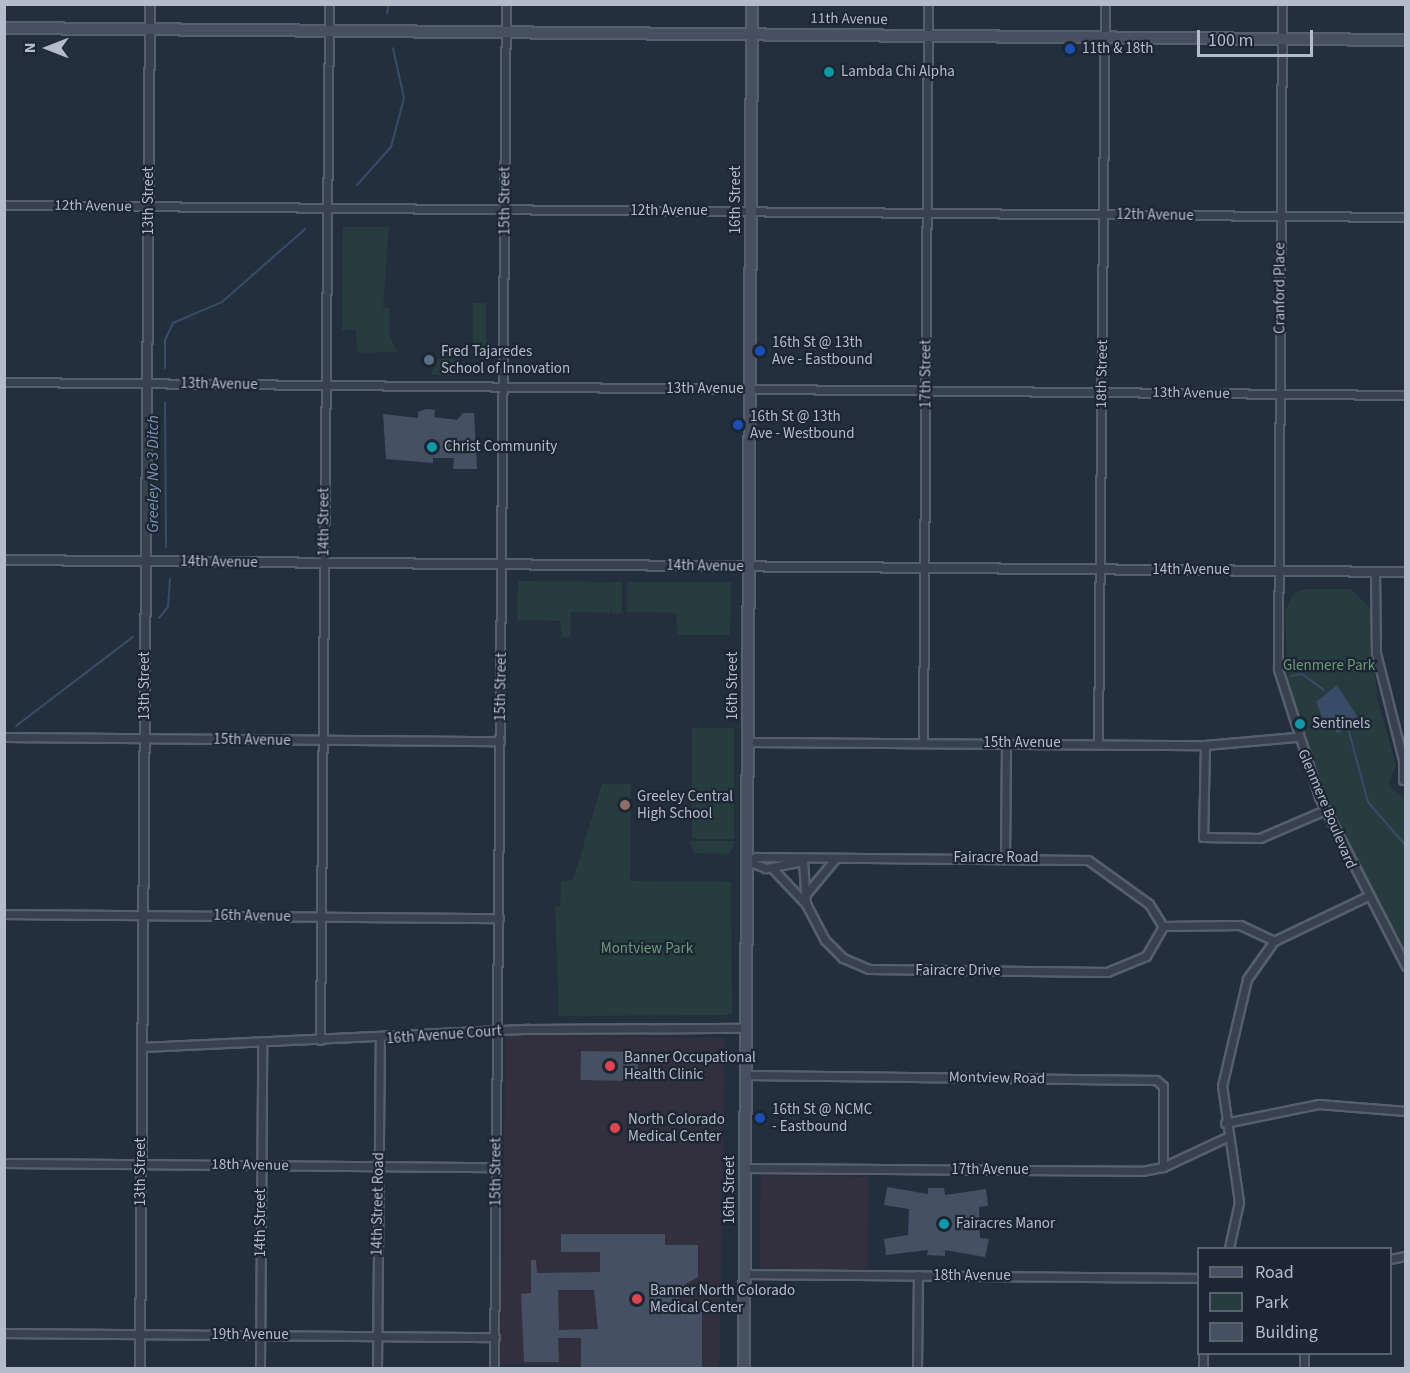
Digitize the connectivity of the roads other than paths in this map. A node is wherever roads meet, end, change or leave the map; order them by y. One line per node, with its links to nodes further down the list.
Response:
1 (150, 4): 9 (street, 13th Street)
2 (329, 4): 10 (street, 14th Street)
3 (506, 4): 11 (street, 15th Street)
4 (752, 4): 12 (main road, 16th Street)
5 (928, 4): 13 (street, 17th Street)
6 (1105, 4): 14 (street, 18th Street)
7 (1282, 4): 15 (street, Cranford Place)
8 (4, 28): 9 (main road, 11th Avenue)
9 (150, 29): 10 (main road, 11th Avenue); 18 (street, 13th Street)
10 (328, 30): 11 (main road, 11th Avenue); 19 (street, 14th Street)
11 (506, 32): 12 (main road, 11th Avenue); 20 (street, 15th Street)
12 (752, 32): 13 (main road, 11th Avenue); 21 (main road, 16th Street)
13 (928, 35): 14 (main road, 11th Avenue); 22 (street, 17th Street)
14 (1105, 37): 15 (main road, 11th Avenue); 23 (street, 18th Street)
15 (1282, 39): 16 (main road, 11th Avenue); 24 (street, Cranford Place)
16 (1406, 40)
17 (4, 205): 18 (street, 12th Avenue)
18 (149, 207): 19 (street, 12th Avenue); 27 (street, 13th Street)
19 (327, 208): 20 (street, 12th Avenue); 28 (street, 14th Street)
20 (505, 210): 21 (street, 12th Avenue); 29 (street, 15th Street)
21 (751, 212): 22 (street, 12th Avenue); 30 (main road, 16th Street)
22 (927, 213): 23 (street, 12th Avenue); 31 (street, 17th Street)
23 (1104, 214): 24 (street, 12th Avenue); 32 (street, 18th Street)
24 (1280, 216): 25 (street, 12th Avenue); 33 (street, Cranford Place)
25 (1406, 217)
26 (4, 382): 27 (street, 13th Avenue)
27 (148, 384): 28 (street, 13th Avenue); 36 (street, 13th Street)
28 (325, 385): 29 (street, 13th Avenue); 37 (street, 14th Street)
29 (504, 387): 30 (street, 13th Avenue); 38 (street, 15th Street)
30 (750, 389): 31 (street, 13th Avenue); 39 (main road, 16th Street)
31 (926, 390): 32 (street, 13th Avenue); 40 (street, 17th Street)
32 (1102, 392): 33 (street, 13th Avenue); 41 (street, 18th Street)
33 (1279, 394): 34 (street, 13th Avenue); 42 (street, Cranford Place)
34 (1406, 395)
35 (4, 560): 36 (street, 14th Avenue)
36 (146, 561): 37 (street, 14th Avenue); 47 (street, 13th Street)
37 (324, 563): 38 (street, 14th Avenue); 48 (street, 14th Street)
38 (502, 564): 39 (street, 14th Avenue); 49 (street, 15th Street)
39 (749, 567): 40 (street, 14th Avenue); 50 (main road, 16th Street)
40 (924, 568): 41 (street, 14th Avenue); 51 (street, 17th Street)
41 (1100, 569): 42 (street, 14th Avenue); 53 (street, 18th Street)
42 (1276, 571): 43 (street, 14th Avenue); 46 (street, Glenmere Boulevard)
43 (1375, 572): 44 (street, 14th Avenue); 55 (street)
44 (1406, 572)
45 (4, 737): 47 (street, 15th Avenue)
46 (1296, 737): 54 (street, 15th Avenue); 56 (street, Glenmere Boulevard)
47 (145, 738): 48 (street, 15th Avenue); 66 (street, 13th Street)
48 (323, 741): 49 (street, 15th Avenue); 67 (street, 14th Street)
49 (500, 741): 68 (street, 15th Street)
50 (748, 742): 51 (street, 15th Avenue); 59 (main road, 16th Street)
51 (923, 743): 52 (street, 15th Avenue)
52 (1006, 743): 53 (street, 15th Avenue); 57 (street)
53 (1098, 744): 54 (street, 15th Avenue)
54 (1205, 745): 56 (street)
55 (1403, 780)
56 (1324, 810): 63 (street, Glenmere Boulevard)
57 (1005, 858): 58 (street, Fairacre Road); 69 (street, Fairacre Road)
58 (835, 859): 60 (street, Fairacre Road); 62 (street)
59 (747, 861): 60 (street, Fairacre Road); 61 (street, Fairacre Road); 72 (main road, 16th Street)
60 (803, 861): 61 (street, Fairacre Road); 62 (street, Fairacre Drive)
61 (772, 868): 64 (street)
62 (806, 894): 64 (street, Fairacre Drive)
63 (1366, 897): 70 (street); 71 (street, Glenmere Boulevard)
64 (806, 904): 69 (street, Fairacre Drive)
65 (4, 914): 66 (street, 16th Avenue)
66 (143, 915): 67 (street, 16th Avenue); 77 (street, 13th Street)
67 (321, 917): 68 (street, 16th Avenue); 74 (street, 14th Street)
68 (500, 918): 73 (street, 15th Street)
69 (1163, 926): 70 (street)
70 (1274, 941): 80 (street)
71 (1406, 966)
72 (746, 1028): 73 (street, 16th Avenue Court); 78 (main road, 16th Street)
73 (499, 1031): 75 (street, 16th Avenue Court); 86 (street, 15th Street)
74 (320, 1040): 75 (street, 16th Avenue Court); 76 (street, 16th Avenue Court)
75 (380, 1040): 85 (street, 14th Street Road)
76 (262, 1041): 77 (street, 16th Avenue Court); 84 (street, 14th Street)
77 (142, 1047): 83 (street, 13th Street)
78 (746, 1076): 87 (street, Montview Road); 88 (main road, 16th Street)
79 (1406, 1111): 80 (street)
80 (1225, 1123): 81 (street)
81 (1227, 1137): 87 (street, 17th Avenue); 89 (street)
82 (4, 1163): 83 (street, 18th Avenue)
83 (141, 1164): 84 (street, 18th Avenue); 94 (street, 13th Street)
84 (262, 1165): 85 (street, 18th Avenue); 95 (street, 14th Street)
85 (379, 1166): 86 (street, 18th Avenue); 96 (street, 14th Street Road)
86 (496, 1167): 97 (street, 15th Street)
87 (1163, 1167): 88 (street, 17th Avenue)
88 (746, 1168): 90 (main road, 16th Street)
89 (1229, 1247)
90 (745, 1274): 91 (street, 18th Avenue); 102 (main road, 16th Street)
91 (918, 1275): 92 (street, 18th Avenue); 103 (street)
92 (1197, 1278)
93 (4, 1333): 94 (street, 19th Avenue)
94 (140, 1334): 95 (street, 19th Avenue); 98 (street, 13th Street)
95 (260, 1335): 96 (street, 19th Avenue); 99 (street, 14th Street)
96 (377, 1336): 97 (street, 19th Avenue); 100 (street, 14th Street Road)
97 (495, 1337): 101 (street, 15th Street)
98 (140, 1368)
99 (260, 1368)
100 (377, 1368)
101 (494, 1368)
102 (744, 1368)
103 (917, 1368)

